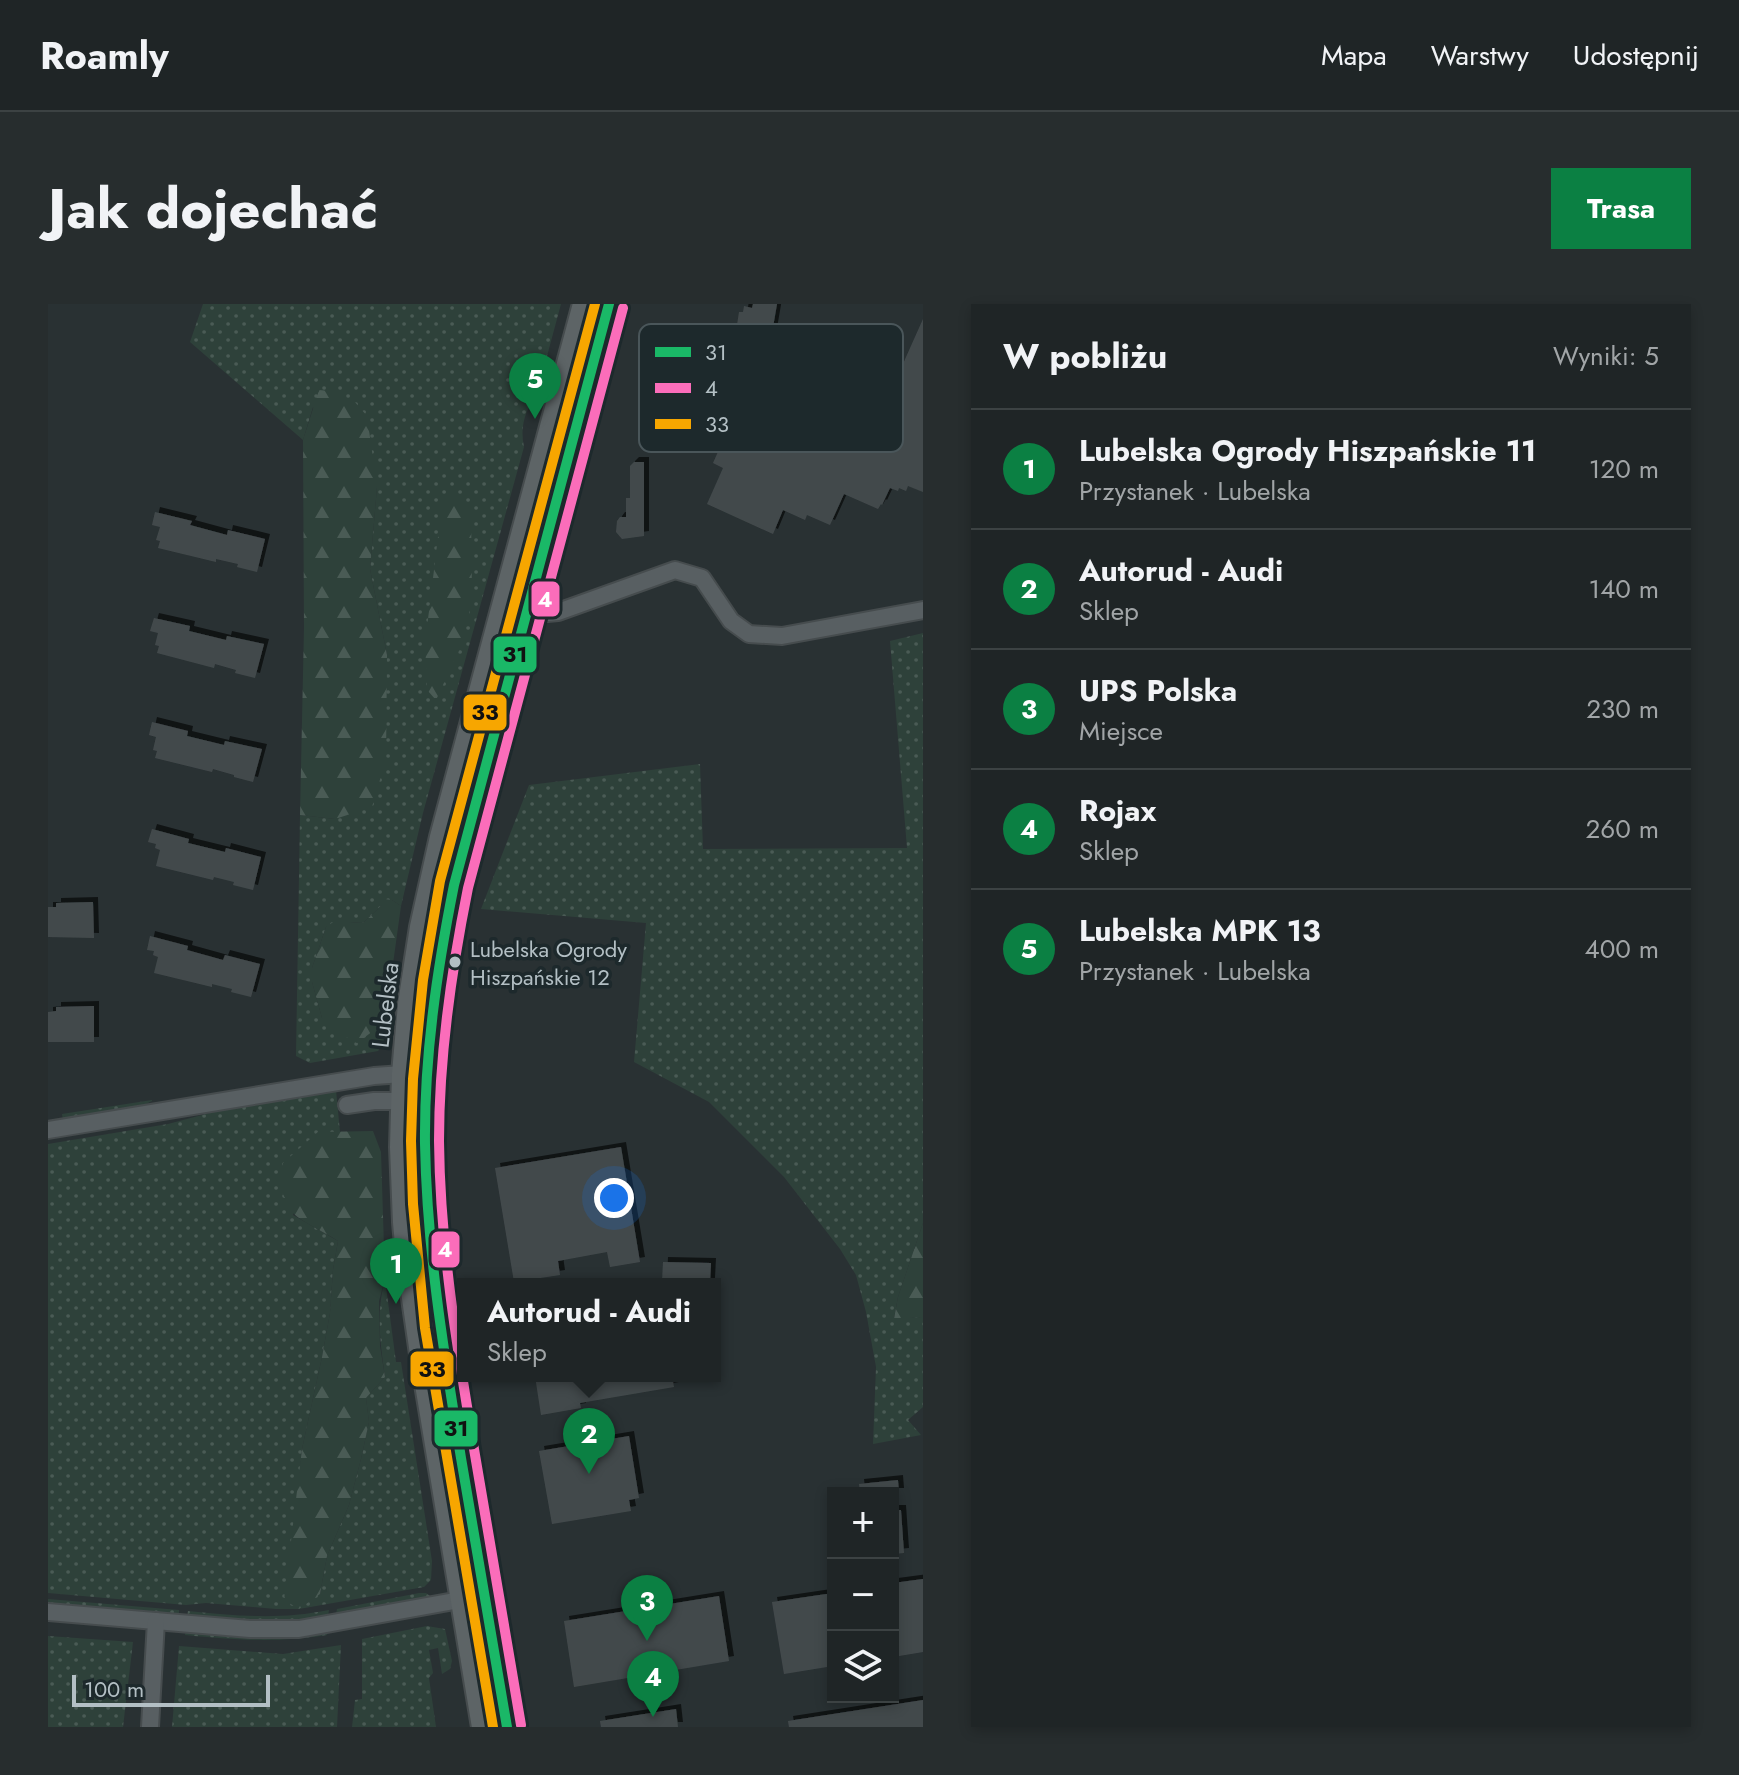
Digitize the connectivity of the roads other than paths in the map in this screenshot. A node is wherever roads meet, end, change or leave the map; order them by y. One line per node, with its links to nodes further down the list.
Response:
1 (584, 304): 3 (main road, Lubelska)
2 (609, 304): 4 (main road, Lubelska)
3 (503, 604): 4 (street); 6 (main road, Lubelska)
4 (527, 610): 5 (street); 7 (main road, Lubelska)
5 (923, 610)
6 (403, 1074): 7 (street); 8 (main road, Lubelska); 10 (street)
7 (426, 1083): 8 (street); 11 (main road, Lubelska)
8 (402, 1101): 9 (street); 12 (main road, Lubelska)
9 (347, 1105)
10 (48, 1130)
11 (445, 1356): 12 (main road); 13 (main road, Lubelska)
12 (422, 1361): 14 (main road, Lubelska)
13 (485, 1597): 14 (street); 19 (main road, Lubelska)
14 (461, 1599): 16 (street); 18 (main road, Lubelska)
15 (48, 1612): 16 (street)
16 (156, 1621): 17 (street)
17 (150, 1727)
18 (483, 1727)
19 (507, 1727)

